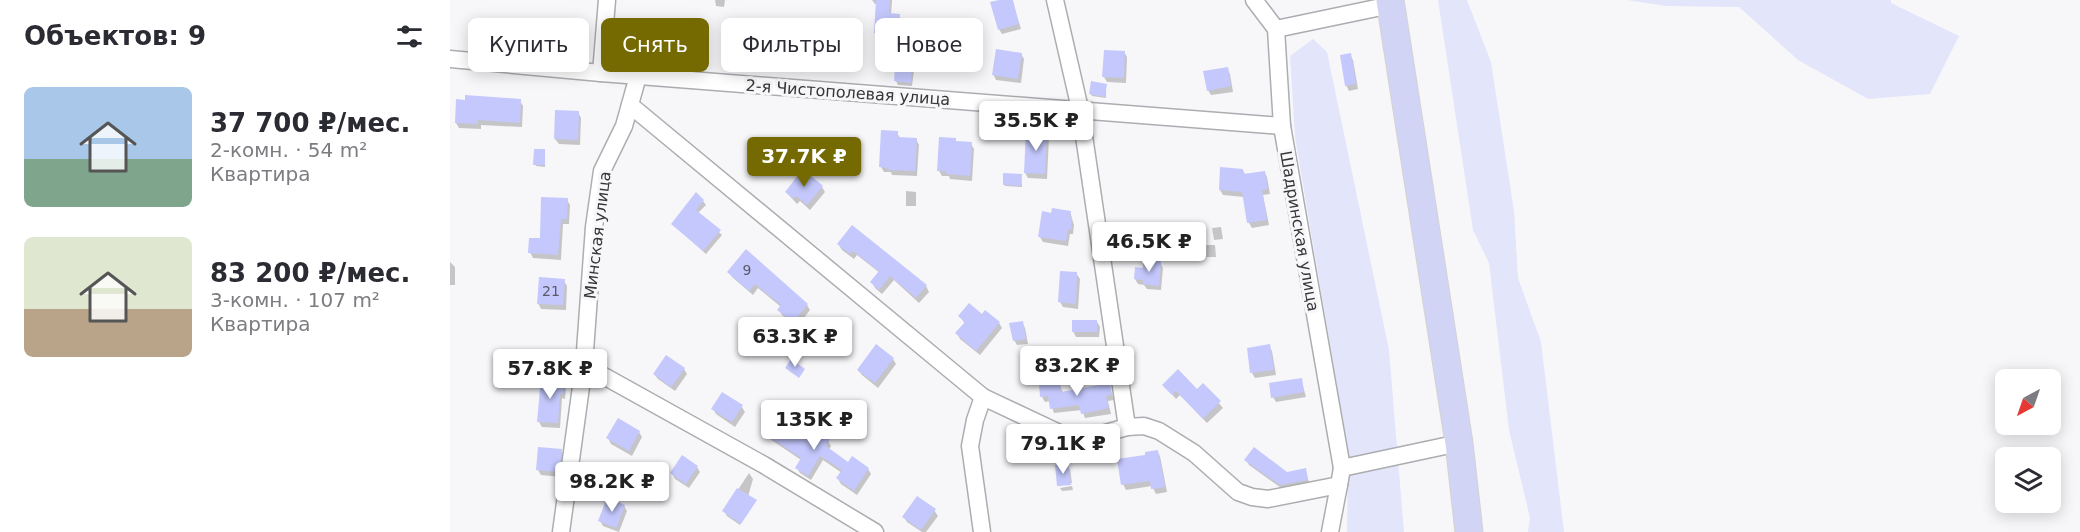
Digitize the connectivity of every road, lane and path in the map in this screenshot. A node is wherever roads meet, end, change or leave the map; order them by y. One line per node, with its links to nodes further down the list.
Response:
1 (607, 0): 7 (street)
2 (1055, 0): 10 (street)
3 (1254, 0): 5 (street)
4 (1390, 3): 5 (street); 15 (main road)
5 (1276, 28): 11 (street, Шадринская улица)
6 (450, 59): 7 (street, 2-я Чистополевая улица)
7 (601, 73): 8 (street, 2-я Чистополевая улица)
8 (638, 76): 9 (street, Минская улица); 10 (street, 2-я Чистополевая улица)
9 (630, 105): 12 (street, Минская улица); 13 (street)
10 (1080, 109): 11 (street, 2-я Чистополевая улица); 14 (street)
11 (1282, 126): 16 (street, Шадринская улица)
12 (584, 364): 17 (street, Минская улица); 18 (street)
13 (983, 397): 14 (street); 19 (street)
14 (1127, 427): 16 (street)
15 (1459, 443): 16 (street); 21 (main road)
16 (1340, 476): 20 (street)
17 (561, 532)
18 (875, 532)
19 (982, 532)
20 (1330, 532)
21 (1469, 532)

